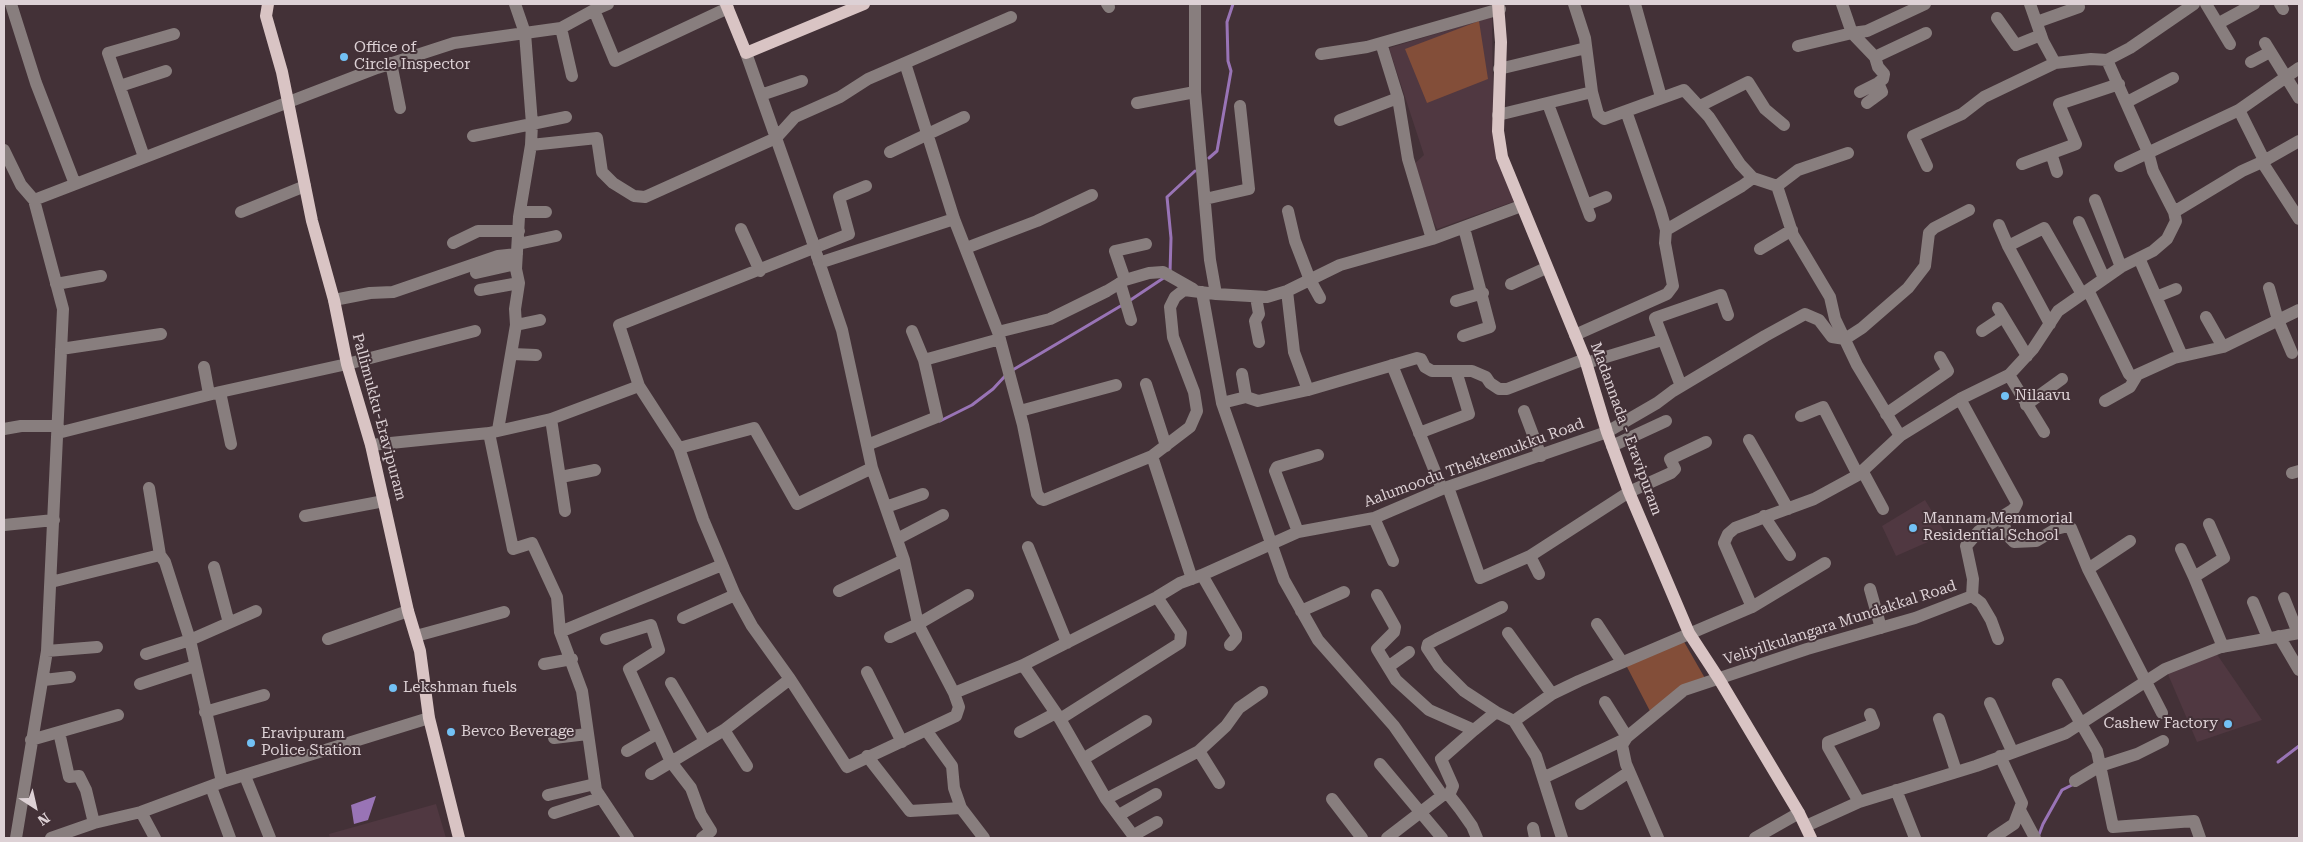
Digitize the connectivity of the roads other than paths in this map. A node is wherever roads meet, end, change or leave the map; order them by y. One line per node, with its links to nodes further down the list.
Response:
1 (11, 4): 89 (street)
2 (515, 4): 25 (street)
3 (608, 4): 18 (street)
4 (864, 4): 33 (main road)
5 (1195, 4): 50 (street)
6 (1574, 4): 32 (street)
7 (1635, 4): 53 (street)
8 (1842, 4): 26 (street)
9 (1925, 4): 26 (street)
10 (2030, 4): 21 (street)
11 (2194, 4): 36 (street)
12 (2206, 4): 22 (street)
13 (2254, 4): 22 (street)
14 (727, 6): 18 (street); 33 (main road)
15 (1499, 6): 29 (street); 42 (main road, Madannada - Eravipuram)
16 (2079, 7): 21 (street)
17 (265, 8): 57 (main road, Pallimukku-Eravipuram)
18 (594, 10): 23 (street)
19 (1011, 17): 39 (street)
20 (1997, 18): 28 (street)
21 (2037, 22): 28 (street)
22 (2219, 23): 30 (street)
23 (560, 28): 25 (street); 44 (street)
24 (1926, 32): 35 (street)
25 (525, 33): 38 (street); 70 (street)
26 (1852, 33): 31 (street); 35 (street)
27 (174, 34): 49 (street)
28 (2041, 35): 40 (street)
29 (1381, 42): 34 (street); 55 (street)
30 (2230, 44)
31 (1798, 46)
32 (1586, 48): 42 (street); 51 (street)
33 (746, 53): 52 (street)
34 (1321, 54)
35 (1875, 57): 54 (street)
36 (2107, 60): 40 (street); 48 (street)
37 (2251, 62): 46 (street)
38 (391, 63): 57 (street); 63 (street)
39 (906, 63): 72 (street); 74 (street)
40 (2055, 63): 85 (street)
41 (2299, 68): 46 (street)
42 (1499, 69): 66 (main road, Madannada - Eravipuram)
43 (166, 71): 49 (street)
44 (572, 76)
45 (2173, 78): 58 (street)
46 (2286, 79): 56 (street); 64 (street)
47 (802, 81): 52 (street)
48 (2119, 84): 58 (street); 81 (street)
49 (120, 86): 82 (street)
50 (1195, 92): 59 (street); 95 (street)
51 (1592, 92): 60 (street); 65 (street)
52 (761, 95): 74 (street)
53 (1661, 97): 62 (street); 65 (street)
54 (1863, 97)
55 (1398, 98): 69 (street); 115 (street)
56 (2299, 98)
57 (287, 102): 82 (street); 90 (main road, Pallimukku-Eravipuram)
58 (2127, 102): 79 (street)
59 (1138, 103)
60 (1548, 104): 66 (street); 94 (street)
61 (1240, 106): 95 (street)
62 (1700, 106): 71 (street); 88 (street)
63 (400, 108)
64 (2239, 110): 79 (street); 83 (street)
65 (1626, 111): 111 (street)
66 (1498, 115): 98 (main road, Madannada - Eravipuram)
67 (566, 117): 70 (street)
68 (964, 117): 72 (street)
69 (1340, 120)
70 (532, 124): 73 (street); 76 (street)
71 (1784, 125)
72 (929, 133): 78 (street); 105 (street)
73 (473, 136)
74 (776, 138): 76 (street); 123 (street, bridge)
75 (2299, 141): 83 (street)
76 (530, 145): 102 (street)
77 (4, 150): 96 (street)
78 (890, 152)
79 (2148, 152): 86 (street); 104 (street)
80 (1848, 153): 92 (street)
81 (2051, 153): 84 (street); 87 (street)
82 (144, 157): 89 (street)
83 (2263, 161): 104 (street); 106 (street)
84 (2022, 164)
85 (1927, 166)
86 (2120, 166)
87 (2058, 172)
88 (1753, 178): 92 (street); 111 (street)
89 (75, 184): 96 (street)
90 (305, 186): 101 (street); 146 (main road, Pallimukku-Eravipuram)
91 (866, 186): 126 (street)
92 (1777, 186): 112 (street)
93 (1092, 195): 119 (street)
94 (1606, 197)
95 (1205, 199): 142 (street)
96 (34, 200): 133 (street)
97 (2095, 200): 124 (street)
98 (1521, 206): 109 (street); 125 (main road, Madannada - Eravipuram)
99 (1969, 210): 163 (street)
100 (1288, 211): 130 (street)
101 (241, 212)
102 (520, 212): 103 (street); 113 (street)
103 (546, 212)
104 (2174, 212): 122 (street)
105 (954, 219): 119 (street); 123 (street)
106 (2299, 219)
107 (2079, 222): 129 (street)
108 (1999, 225): 118 (street)
109 (1464, 228): 115 (street); 141 (street)
110 (741, 229): 126 (street)
111 (1666, 230): 162 (street)
112 (1792, 230): 120 (street); 163 (street)
113 (519, 231): 116 (street); 121 (street)
114 (556, 236): 121 (street)
115 (1432, 239): 130 (street)
116 (453, 243)
117 (1146, 244): 131 (street)
118 (2008, 246): 140 (street); 155 (street)
119 (966, 248): 160 (street)
120 (1760, 249)
121 (517, 254): 127 (street); 132 (street); 146 (street)
122 (2139, 258): 124 (street); 144 (street)
123 (818, 260): 212 (street)
124 (2121, 267): 129 (street)
125 (1546, 268): 134 (street); 162 (main road, Madannada - Eravipuram)
126 (760, 271): 186 (street)
127 (476, 273)
128 (101, 276): 133 (street)
129 (2104, 278): 140 (street)
130 (1310, 280): 139 (street); 145 (street)
131 (1122, 282): 138 (street); 152 (street); 160 (street)
132 (519, 283): 137 (street); 154 (street)
133 (56, 284): 167 (street)
134 (1512, 284)
135 (2269, 288): 153 (street)
136 (2176, 289): 144 (street)
137 (480, 290)
138 (1198, 291): 142 (street); 193 (street); 213 (street)
139 (1288, 291): 143 (street); 188 (street)
140 (2085, 292): 155 (street); 182 (street)
141 (1482, 293): 147 (street); 161 (street)
142 (1216, 294): 143 (street)
143 (1256, 297): 165 (street)
144 (2156, 297): 172 (street)
145 (1320, 298)
146 (334, 300): 176 (main road, Pallimukku-Eravipuram)
147 (1456, 301)
148 (2299, 310): 153 (street)
149 (1728, 315): 164 (street)
150 (2206, 317): 166 (street)
151 (540, 320): 154 (street)
152 (1132, 320)
153 (2278, 320): 166 (street); 168 (street)
154 (516, 324): 169 (street)
155 (2050, 324): 171 (street)
156 (1982, 330): 171 (street)
157 (475, 331): 176 (street)
158 (912, 331): 174 (street)
159 (161, 334): 167 (street)
160 (999, 335): 174 (street); 195 (street)
161 (1463, 336)
162 (1575, 336): 175 (main road, Madannada - Eravipuram)
163 (1844, 339): 187 (street, Aalumoodu Thekkemukku Road); 197 (street)
164 (1662, 340): 175 (street); 187 (street)
165 (1259, 342)
166 (2223, 347): 172 (street)
167 (62, 349): 202 (street)
168 (2292, 353)
169 (512, 354): 170 (street); 203 (street)
170 (536, 355)
171 (2027, 356): 181 (street)
172 (2182, 356): 182 (street)
173 (1940, 357): 197 (street)
174 (924, 360): 212 (street)
175 (1586, 361): 179 (street); 204 (main road, Madannada - Eravipuram)
176 (347, 364): 189 (street); 211 (main road, Pallimukku-Eravipuram)
177 (1392, 365): 179 (street); 188 (street); 206 (street)
178 (204, 367): 189 (street)
179 (1456, 371): 206 (street)
180 (1242, 374): 190 (street)
181 (2009, 375): 191 (street); 194 (street)
182 (2136, 377): 192 (street)
183 (2062, 379): 194 (street)
184 (1146, 384): 213 (street)
185 (1116, 385): 195 (street)
186 (639, 386): 199 (street); 215 (street)
187 (1681, 386): 204 (street, Aalumoodu Thekkemukku Road)
188 (1308, 390): 190 (street)
189 (215, 393): 202 (street); 210 (street)
190 (1246, 397): 193 (street)
191 (1960, 399): 207 (street); 235 (street, Veliyilkulangara Mundakkal Road)
192 (2105, 401)
193 (1222, 404): 243 (street)
194 (2026, 405): 205 (street)
195 (1020, 411): 217 (street)
196 (1524, 411): 218 (street)
197 (1886, 414): 207 (street)
198 (1801, 416): 221 (street)
199 (551, 419): 203 (street); 222 (street)
200 (1666, 421): 214 (street)
201 (4, 429): 202 (street)
202 (58, 429): 237 (street)
203 (493, 431): 211 (street); 280 (street)
204 (1607, 432): 214 (main road, Madannada - Eravipuram); 218 (street, Aalumoodu Thekkemukku Road)
205 (2044, 432)
206 (1419, 433): 224 (street)
207 (1900, 436): 221 (street)
208 (1749, 440): 229 (street)
209 (1706, 442): 225 (street)
210 (231, 444)
211 (371, 444): 227 (main road, Pallimukku-Eravipuram)
212 (867, 445): 219 (street)
213 (1166, 446): 217 (street)
214 (1612, 446): 225 (main road, Madannada - Eravipuram)
215 (679, 448): 219 (street); 252 (street)
216 (1318, 455): 240 (street)
217 (1152, 456): 257 (street)
218 (1541, 456): 224 (street, Aalumoodu Thekkemukku Road)
219 (872, 468): 228 (street)
220 (595, 470): 222 (street)
221 (1861, 474): 229 (street); 230 (street)
222 (561, 477): 231 (street)
223 (149, 488): 246 (street)
224 (1445, 488): 236 (street, Aalumoodu Thekkemukku Road); 248 (street)
225 (1629, 492): 248 (street); 281 (main road, Madannada - Eravipuram)
226 (923, 494): 228 (street)
227 (384, 501): 233 (street); 272 (main road, Pallimukku-Eravipuram)
228 (886, 507): 241 (street)
229 (1788, 509): 234 (street)
230 (1883, 509)
231 (565, 511)
232 (943, 515): 241 (street)
233 (305, 516)
234 (1764, 516): 247 (street); 269 (street)
235 (2002, 516): 254 (street); 265 (street, Veliyilkulangara Mundakkal Road)
236 (1374, 518): 240 (street, Aalumoodu Thekkemukku Road); 250 (street)
237 (54, 520): 239 (street); 258 (street)
238 (2209, 524): 256 (street)
239 (4, 525)
240 (1298, 532): 243 (street, Aalumoodu Thekkemukku Road)
241 (897, 539): 249 (street)
242 (2130, 541): 254 (street)
243 (1270, 544): 257 (street, Aalumoodu Thekkemukku Road); 273 (street)
244 (1028, 547): 291 (street)
245 (2181, 549): 256 (street)
246 (160, 554): 258 (street); 290 (street)
247 (1790, 554)
248 (1530, 556): 255 (street)
249 (904, 560): 260 (street); 277 (street)
250 (1393, 561)
251 (1825, 563): 269 (street)
252 (722, 565): 264 (street); 280 (street)
253 (214, 567): 276 (street)
254 (2088, 569): 311 (street)
255 (1539, 574)
256 (2194, 576): 294 (street)
257 (1197, 577): 266 (street, Aalumoodu Thekkemukku Road); 292 (street)
258 (51, 582): 295 (street)
259 (1870, 589): 279 (street)
260 (839, 591)
261 (1344, 592): 273 (street)
262 (968, 595): 277 (street)
263 (1377, 595): 303 (street)
264 (735, 596): 275 (street); 307 (street)
265 (1972, 596): 279 (street, Veliyilkulangara Mundakkal Road); 289 (street)
266 (1157, 597): 291 (street, Aalumoodu Thekkemukku Road); 325 (street)
267 (2284, 598): 282 (street)
268 (2253, 602): 286 (street)
269 (1752, 606): 281 (street)
270 (1502, 607): 321 (street)
271 (256, 611): 276 (street)
272 (408, 611): 284 (main road, Pallimukku-Eravipuram); 287 (street)
273 (1301, 611): 365 (street)
274 (504, 612): 284 (street)
275 (683, 618)
276 (229, 623): 290 (street)
277 (918, 624): 285 (street); 315 (street)
278 (1598, 624): 299 (street)
279 (1881, 628): 308 (street, Veliyilkulangara Mundakkal Road)
280 (560, 632): 298 (street)
281 (1689, 633): 299 (street); 308 (main road, Madannada - Eravipuram)
282 (2299, 633): 286 (street)
283 (1508, 634): 316 (street)
284 (416, 636): 326 (main road, Pallimukku-Eravipuram)
285 (890, 637)
286 (2273, 637): 294 (street); 304 (street)
287 (328, 639)
288 (606, 639): 336 (street)
289 (1998, 639)
290 (190, 640): 297 (street); 302 (street)
291 (1067, 643): 301 (street, Aalumoodu Thekkemukku Road)
292 (1230, 645)
293 (97, 647): 295 (street)
294 (2224, 647): 311 (street)
295 (48, 651): 309 (street)
296 (1409, 652): 303 (street)
297 (146, 654)
298 (572, 659): 300 (street); 337 (street)
299 (1622, 662): 316 (street)
300 (544, 664)
301 (1023, 665): 315 (street, Aalumoodu Thekkemukku Road); 325 (street)
302 (195, 666): 312 (street); 320 (street)
303 (1388, 667): 333 (street)
304 (2299, 670)
305 (867, 672): 343 (street)
306 (70, 677): 309 (street)
307 (790, 679): 331 (street); 347 (street)
308 (1719, 679): 339 (street, Veliyilkulangara Mundakkal Road); 376 (main road, Madannada - Eravipuram)
309 (44, 680): 340 (street)
310 (671, 682): 341 (street)
311 (2144, 682): 322 (street); 330 (street)
312 (140, 684)
313 (2058, 684): 330 (street)
314 (1262, 692): 345 (street)
315 (954, 693): 332 (street)
316 (1552, 694): 329 (street)
317 (264, 695): 320 (street)
318 (1605, 702): 339 (street)
319 (1990, 704): 346 (street)
320 (205, 712): 360 (street)
321 (1496, 712): 329 (street); 333 (street)
322 (2162, 713)
323 (118, 714): 334 (street)
324 (1870, 714): 369 (street)
325 (1058, 716): 335 (street); 348 (street)
326 (429, 718): 356 (street); 390 (main road, Pallimukku-Eravipuram)
327 (1939, 718): 353 (street)
328 (1146, 721): 348 (street)
329 (1514, 721): 357 (street)
330 (2082, 723): 346 (street); 352 (street)
331 (724, 730): 341 (street); 351 (street)
332 (926, 730): 343 (street); 371 (street)
333 (1474, 730): 365 (street)
334 (59, 732): 340 (street); 379 (street)
335 (1020, 732)
336 (658, 733): 344 (street); 349 (street)
337 (587, 734): 338 (street); 361 (street)
338 (554, 738)
339 (1625, 738): 354 (street); 357 (street, Veliyilkulangara Mundakkal Road)
340 (32, 740): 386 (street)
341 (705, 741): 349 (street)
342 (2163, 741): 352 (street)
343 (902, 742): 347 (street)
344 (627, 751)
345 (1198, 751): 359 (street); 367 (street)
346 (2006, 753): 353 (street); 372 (street)
347 (867, 756): 371 (street)
348 (1083, 759): 367 (street)
349 (671, 762): 355 (street); 391 (street)
350 (1380, 764): 375 (street)
351 (747, 766)
352 (2100, 766): 358 (street); 381 (street)
353 (1956, 771): 362 (street)
354 (1629, 772): 370 (street); 397 (street)
355 (651, 774)
356 (245, 776): 360 (street); 389 (street)
357 (1543, 778): 396 (street)
358 (2075, 780)
359 (1219, 783)
360 (216, 784): 373 (street); 388 (street)
361 (595, 784): 364 (street); 366 (street)
362 (1896, 790): 369 (street); 399 (street)
363 (1156, 794): 377 (street)
364 (548, 795)
365 (1445, 795): 375 (street); 395 (street)
366 (600, 798): 374 (street); 384 (street)
367 (1106, 799): 377 (street)
368 (1332, 799): 393 (street)
369 (1859, 802): 380 (street)
370 (1581, 804)
371 (960, 808): 392 (street)
372 (2020, 810): 400 (street); 401 (street)
373 (141, 812): 379 (street); 387 (street)
374 (554, 813)
375 (1421, 813): 382 (street); 394 (street)
376 (1799, 813): 380 (main road, Madannada - Eravipuram); 398 (street)
377 (1119, 815): 385 (street)
378 (1157, 822): 385 (street)
379 (94, 824): 383 (street)
380 (1809, 832)
381 (2114, 833): 402 (street)
382 (1395, 836)
383 (57, 837)
384 (622, 837)
385 (1134, 837)
386 (16, 838)
387 (155, 838)
388 (230, 838)
389 (270, 838)
390 (459, 838)
391 (702, 838)
392 (984, 838)
393 (1362, 838)
394 (1442, 838)
395 (1477, 838)
396 (1562, 838)
397 (1658, 838)
398 (1755, 838)
399 (1915, 838)
400 (1992, 838)
401 (2035, 838)
402 (2200, 838)

